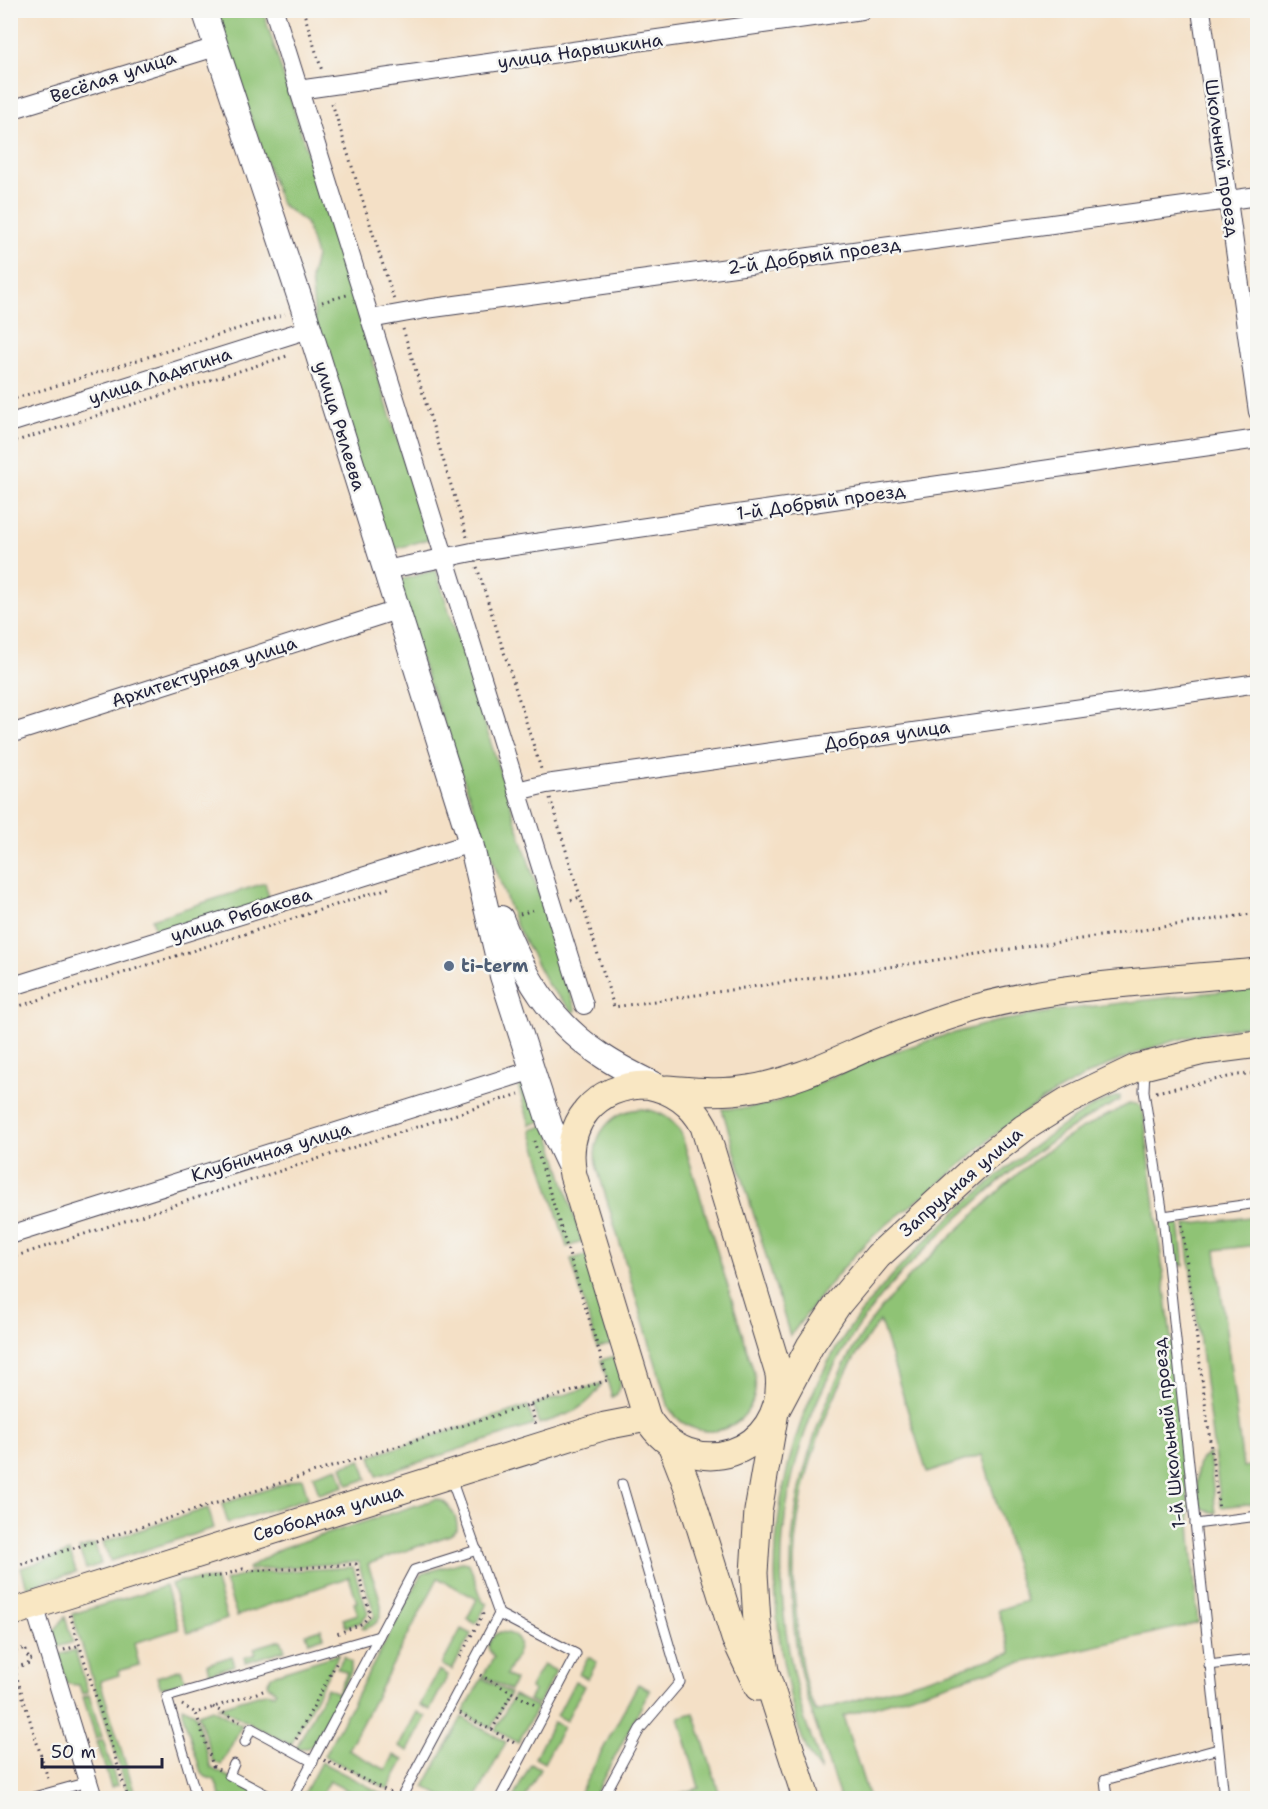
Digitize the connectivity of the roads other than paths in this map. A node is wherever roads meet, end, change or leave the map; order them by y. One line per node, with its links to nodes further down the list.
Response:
1 (204, 10): 5 (street, улица Рылеева)
2 (274, 10): 6 (street)
3 (862, 10): 6 (street, улица Нарышкина)
4 (1202, 10): 9 (street, Школьный проезд)
5 (216, 46): 7 (street, Весёлая улица); 10 (street, улица Рылеева)
6 (298, 90): 11 (street)
7 (10, 110)
8 (1257, 196): 9 (street, 2-й Добрый проезд)
9 (1228, 200): 11 (street, 2-й Добрый проезд); 12 (street, Школьный проезд)
10 (311, 317): 13 (street, улица Ладыгина); 16 (street, улица Рылеева)
11 (370, 319): 15 (street)
12 (1257, 412)
13 (10, 423)
14 (1257, 439): 15 (street, 1-й Добрый проезд)
15 (444, 558): 16 (street, 1-й Добрый проезд); 20 (street)
16 (385, 570): 17 (street, улица Рылеева)
17 (397, 610): 19 (street, Архитектурная улица); 21 (street, улица Рылеева)
18 (1257, 683): 20 (street, Добрая улица)
19 (10, 734)
20 (517, 791): 24 (street)
21 (471, 843): 23 (street, улица Рыбакова); 26 (street, улица Рылеева); 28 (street, улица Рылеева)
22 (1257, 972): 28 (main road)
23 (10, 987)
24 (584, 1005)
25 (1257, 1044): 27 (main road, Запрудная улица)
26 (523, 1073): 29 (street, улица Рылеева); 32 (street, Клубничная улица)
27 (1145, 1078): 31 (lane, 1-й Школьный проезд); 33 (main road, Запрудная улица)
28 (663, 1089): 29 (main road); 33 (main road)
29 (574, 1177): 34 (main road)
30 (1257, 1203): 31 (lane)
31 (1163, 1216): 39 (lane, 1-й Школьный проезд)
32 (10, 1235)
33 (775, 1412): 35 (main road); 46 (main road)
34 (647, 1418): 35 (main road); 36 (main road, Свободная улица)
35 (671, 1444): 46 (main road)
36 (449, 1474): 40 (lane); 41 (main road, Свободная улица)
37 (622, 1484): 58 (lane)
38 (1257, 1516): 39 (lane)
39 (1195, 1524): 45 (lane, 1-й Школьный проезд)
40 (477, 1550): 42 (lane); 43 (lane)
41 (22, 1609): 51 (street)
42 (499, 1614): 56 (lane); 57 (lane)
43 (380, 1636): 49 (lane); 53 (lane)
44 (1257, 1659): 45 (lane)
45 (1209, 1665): 48 (lane, 1-й Школьный проезд)
46 (785, 1732): 59 (main road)
47 (244, 1742): 49 (lane)
48 (1218, 1749): 60 (lane); 61 (lane, 1-й Школьный проезд)
49 (314, 1759): 55 (lane)
50 (234, 1764): 54 (lane)
51 (90, 1790): 52 (lane)
52 (30, 1798)
53 (197, 1798)
54 (273, 1798)
55 (293, 1798)
56 (401, 1798)
57 (500, 1798)
58 (603, 1798)
59 (806, 1798)
60 (1107, 1798)
61 (1224, 1798)

